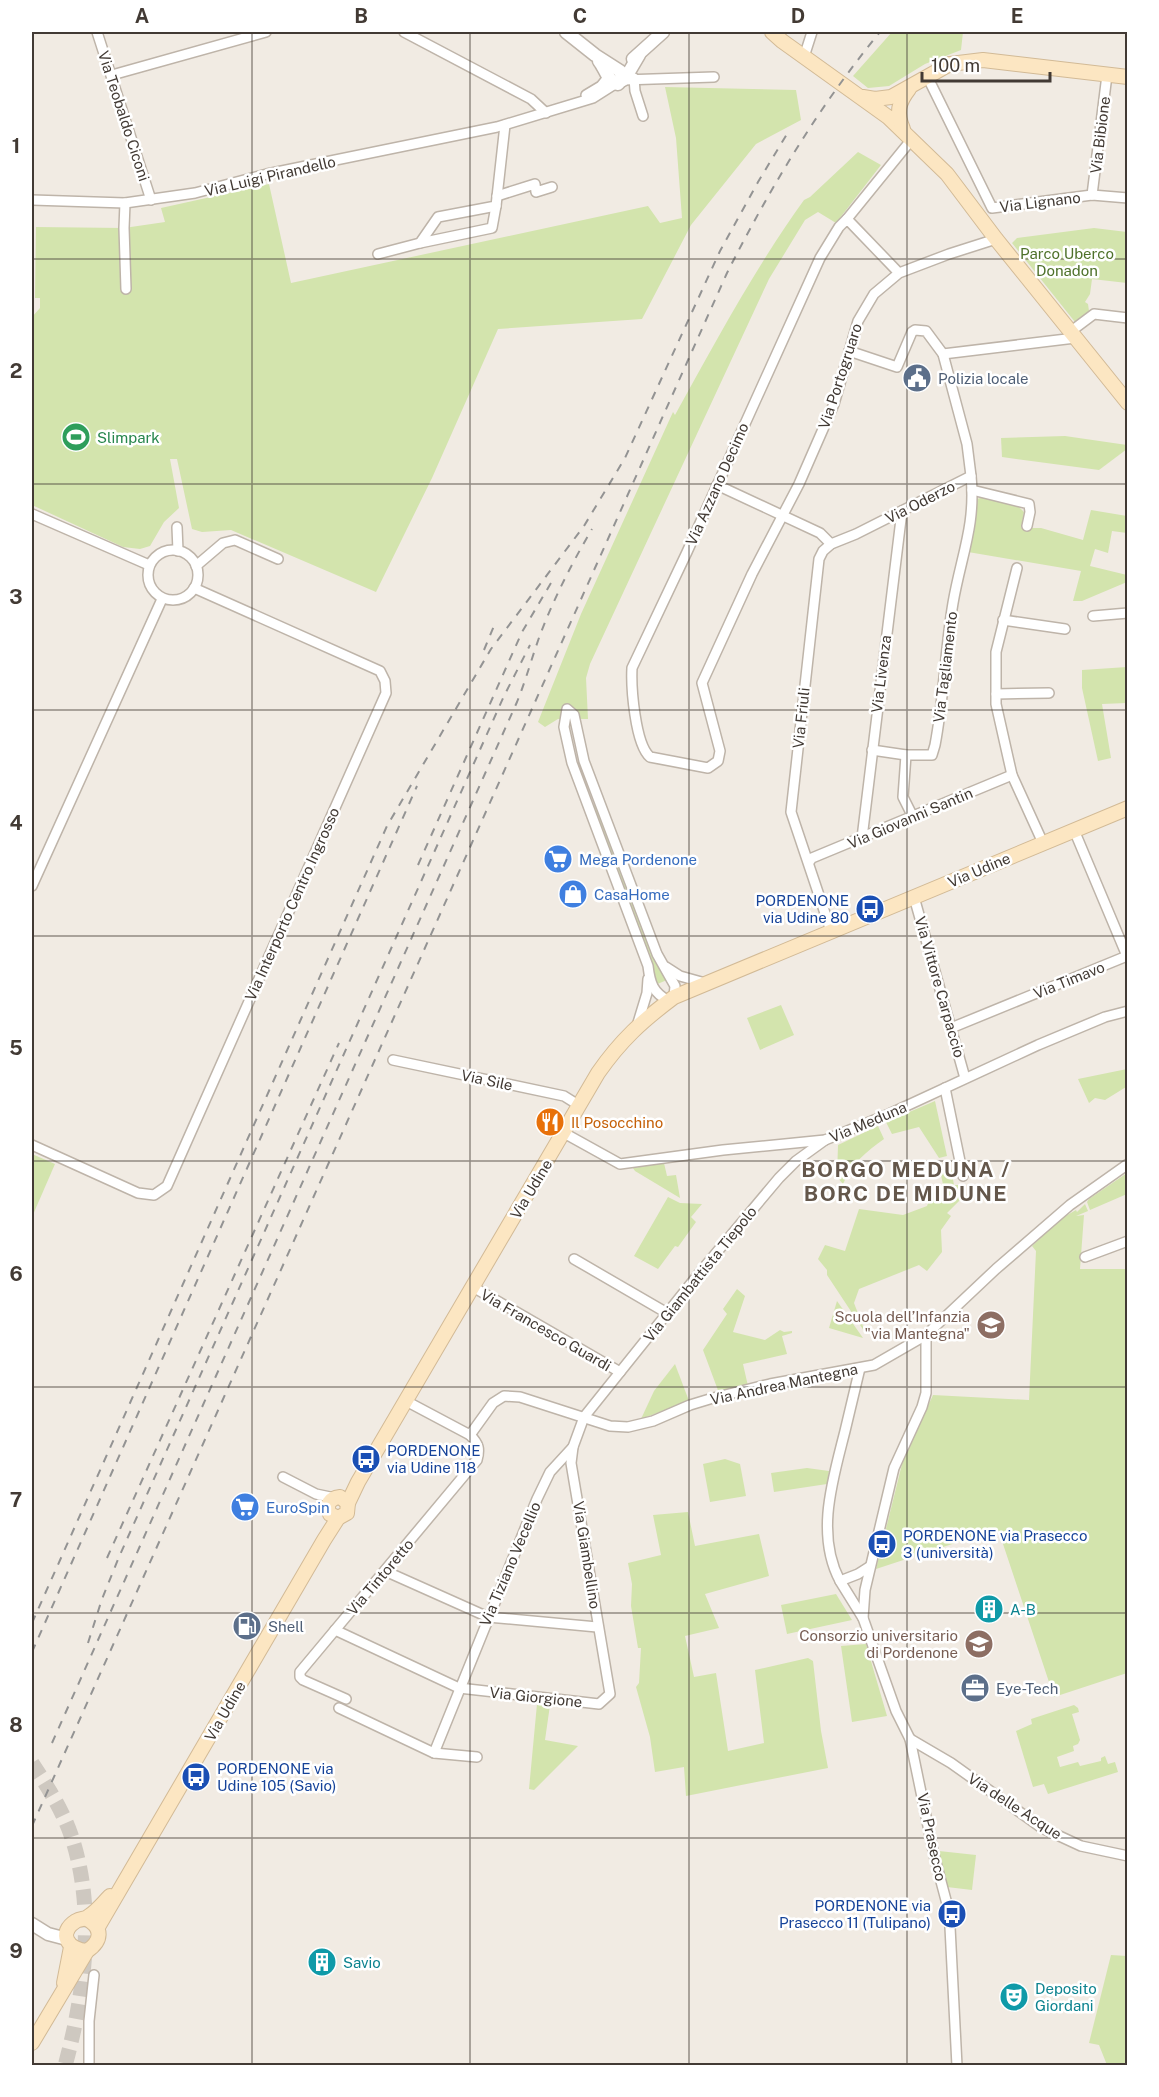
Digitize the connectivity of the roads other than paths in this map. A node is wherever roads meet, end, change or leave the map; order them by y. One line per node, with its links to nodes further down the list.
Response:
1 (98, 32): 9 (street, Via Teobaldo Ciconi)
2 (266, 32): 9 (street)
3 (404, 32): 19 (street)
4 (566, 32): 13 (street)
5 (663, 32): 13 (street, Via Luigi Pirandello)
6 (772, 32): 8 (main road)
7 (812, 32): 8 (street)
8 (804, 57): 16 (main road)
9 (112, 75): 27 (street, Via Teobaldo Ciconi)
10 (1107, 75): 11 (main road); 12 (main road); 24 (street, Via Bibione)
11 (927, 76): 15 (main road); 24 (street, Via Lignano)
12 (1128, 77)
13 (619, 78): 14 (street); 19 (street, Via Luigi Pirandello); 20 (street)
14 (714, 78)
15 (910, 88): 16 (main road); 17 (main road)
16 (861, 97): 18 (main road)
17 (900, 102): 18 (main road); 22 (main road)
18 (875, 107): 22 (main road)
19 (546, 113): 21 (street, Via Luigi Pirandello)
20 (643, 116)
21 (505, 125): 27 (street, Via Luigi Pirandello); 28 (street)
22 (907, 134): 30 (street, Via Azzano Decimo); 31 (main road)
23 (552, 187): 28 (street)
24 (1092, 195): 25 (street, Via Lignano)
25 (1128, 198)
26 (32, 200): 29 (street, Via Luigi Pirandello)
27 (151, 200): 29 (street, Via Luigi Pirandello)
28 (497, 201): 32 (street); 32 (street)
29 (126, 202): 35 (street)
30 (847, 219): 34 (street); 42 (street, Via Azzano Decimo)
31 (996, 239): 34 (street, Via Portogruaro); 37 (main road)
32 (420, 243): 33 (street)
33 (378, 254)
34 (899, 273): 38 (street, Via Portogruaro)
35 (126, 289)
36 (1128, 318): 37 (street)
37 (1072, 335): 39 (street); 40 (main road)
38 (849, 351): 39 (street, Via Oderzo); 46 (street, Via Portogruaro)
39 (943, 354): 41 (street, Via Oderzo)
40 (1128, 403)
41 (971, 476): 43 (street, Via Tagliamento); 44 (street, Via Oderzo)
42 (717, 485): 46 (street); 65 (street, Via Azzano Decimo)
43 (972, 490): 48 (street); 64 (street, Via Tagliamento)
44 (902, 511): 49 (street, Via Oderzo); 63 (street, Via Livenza)
45 (32, 514): 52 (street)
46 (784, 516): 49 (street); 65 (street, Via Portogruaro)
47 (177, 526): 50 (street)
48 (1028, 526)
49 (831, 544): 74 (street, Via Friuli)
50 (178, 550): 52 (street); 53 (street)
51 (278, 559): 53 (street)
52 (149, 565): 56 (street)
53 (196, 566): 55 (street)
54 (1017, 567): 59 (street)
55 (194, 588): 56 (street); 92 (street, Via Interporto Centro Ingrosso)
56 (162, 599): 75 (street)
57 (1128, 613): 58 (street)
58 (1093, 616)
59 (1003, 620): 60 (street); 62 (street)
60 (1065, 629)
61 (1049, 693): 62 (street)
62 (996, 694): 66 (street)
63 (872, 750): 64 (street); 72 (street, Via Livenza)
64 (906, 755): 70 (street)
65 (650, 757)
66 (1012, 775): 70 (street, Via Giovanni Santin); 73 (street)
67 (597, 798): 68 (street); 68 (street); 79 (street)
68 (587, 802): 80 (street)
69 (1128, 808): 71 (main road, Via Udine)
70 (913, 817): 72 (street, Via Giovanni Santin)
71 (1074, 830): 73 (main road, Via Udine); 78 (street, Via Timavo)
72 (862, 838): 74 (street, Via Giovanni Santin)
73 (1043, 843): 76 (main road, Via Udine)
74 (809, 861): 77 (street, Via Friuli)
75 (32, 886)
76 (914, 897): 77 (main road, Via Udine); 85 (street, Via Vittore Carpaccio)
77 (831, 931): 81 (main road, Via Udine)
78 (1127, 956): 85 (street, Via Timavo)
79 (661, 963): 81 (street); 82 (street)
80 (648, 974): 82 (street); 84 (street)
81 (708, 983): 82 (main road, Via Udine)
82 (672, 999): 84 (main road, Via Udine)
83 (1128, 1011): 87 (street, Via Meduna)
84 (637, 1026): 89 (main road, Via Udine)
85 (951, 1028): 87 (street, Via Vittore Carpaccio)
86 (393, 1060): 89 (street, Via Sile)
87 (965, 1078): 88 (street, Via Meduna)
88 (945, 1088): 91 (street, Via Meduna); 94 (street)
89 (580, 1106): 90 (main road, Via Udine)
90 (564, 1133): 91 (street, Via Meduna); 98 (main road, Via Udine)
91 (825, 1140): 99 (street, Via Giambattista Tiepolo)
92 (32, 1145)
93 (1128, 1164): 100 (street, Via Andrea Mantegna)
94 (963, 1176)
95 (1128, 1241): 96 (street)
96 (1085, 1257)
97 (574, 1260): 99 (street)
98 (473, 1287): 102 (street, Via Francesco Guardi); 103 (main road, Via Udine)
99 (667, 1313): 102 (street, Via Giambattista Tiepolo)
100 (926, 1335): 101 (street, Via Andrea Mantegna); 109 (street, Via Prasecco)
101 (860, 1368): 104 (street, Via Andrea Mantegna); 111 (street, Via Prasecco)
102 (620, 1372): 104 (street, Via Giambattista Tiepolo)
103 (406, 1401): 105 (street); 108 (main road, Via Udine)
104 (584, 1417): 105 (street, Via Andrea Mantegna); 106 (street, Via Giambellino)
105 (470, 1435): 110 (street, Via Tintoretto)
106 (573, 1448): 112 (street, Via Tiziano Vecellio); 114 (street, Via Giambellino)
107 (283, 1477): 108 (street)
108 (337, 1507): 124 (main road, Via Udine)
109 (869, 1567): 111 (street); 113 (street, Via Prasecco)
110 (385, 1571): 112 (street); 115 (street, Via Tintoretto)
111 (840, 1581): 113 (street, Via Prasecco)
112 (488, 1617): 114 (street); 116 (street, Via Tiziano Vecellio)
113 (863, 1618): 120 (street, Via Prasecco)
114 (597, 1627): 117 (street, Via Giambellino)
115 (335, 1630): 116 (street, Via Giorgione); 118 (street, Via Tintoretto)
116 (459, 1688): 117 (street, Via Giorgione); 121 (street)
117 (610, 1694)
118 (346, 1699)
119 (339, 1708): 121 (street)
120 (910, 1739): 123 (street, Via delle Acque); 132 (street, Via Prasecco)
121 (434, 1753): 122 (street)
122 (477, 1757)
123 (1128, 1856)
124 (92, 1923): 126 (main road); 127 (main road)
125 (32, 1924): 126 (street)
126 (68, 1939): 127 (main road); 129 (main road)
127 (87, 1951): 129 (main road)
128 (94, 1975): 131 (street)
129 (62, 1994): 130 (main road)
130 (32, 2043)
131 (88, 2066)
132 (957, 2066)

